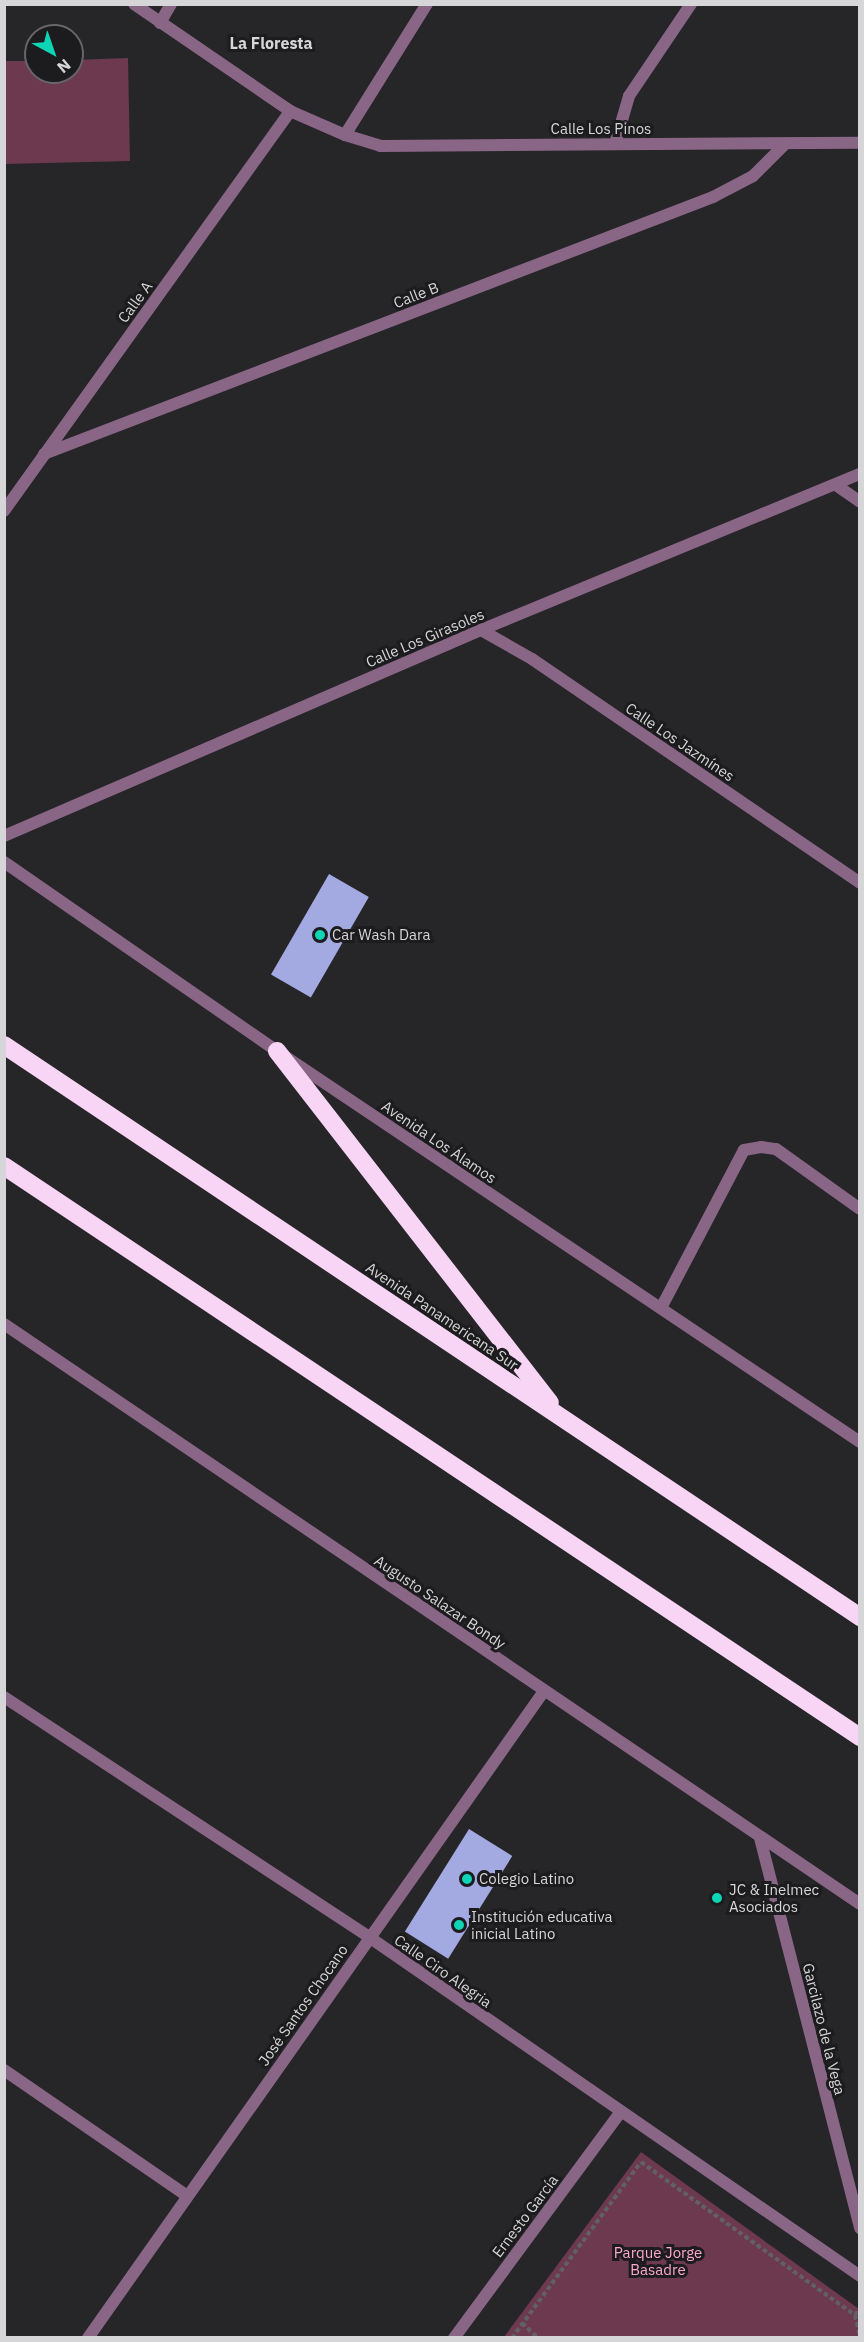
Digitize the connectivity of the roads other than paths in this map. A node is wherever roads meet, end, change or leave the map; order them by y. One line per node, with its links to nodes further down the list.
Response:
1 (134, 4): 5 (street, Calle Los Pinos)
2 (171, 4): 5 (street)
3 (427, 4): 7 (street)
4 (691, 4): 9 (street)
5 (160, 23): 6 (street, Calle Los Pinos)
6 (290, 111): 7 (street, Calle Los Pinos); 11 (street, Calle A)
7 (345, 135): 9 (street, Calle Los Pinos)
8 (860, 143): 10 (street, Calle Los Pinos)
9 (615, 144): 10 (street, Calle Los Pinos)
10 (785, 144): 11 (street, Calle B)
11 (44, 454): 15 (street, Calle A)
12 (860, 474): 13 (street, Calle Los Girasoles)
13 (836, 485): 14 (street); 16 (street, Calle Los Girasoles)
14 (860, 502)
15 (4, 511)
16 (481, 630): 17 (street, Calle Los Girasoles); 19 (street, Calle Los Jazmínes)
17 (4, 836)
18 (4, 862): 21 (street, Avenida Los Álamos)
19 (860, 883)
20 (4, 1045): 26 (highway, Avenida Panamericana Sur)
21 (277, 1051): 24 (street, Avenida Los Álamos); 26 (highway)
22 (4, 1166): 31 (highway)
23 (860, 1209): 24 (street)
24 (660, 1308): 27 (street, Avenida Los Álamos)
25 (4, 1324): 29 (street, Augusto Salazar Bondy)
26 (560, 1416): 28 (highway, Avenida Panamericana Sur)
27 (860, 1442)
28 (860, 1617)
29 (544, 1691): 32 (street, Augusto Salazar Bondy); 34 (street, José Santos Chocano)
30 (4, 1697): 34 (street, Calle Ciro Alegria)
31 (860, 1737)
32 (760, 1838): 33 (street, Augusto Salazar Bondy); 38 (street, Garcilazo de la Vega)
33 (860, 1904)
34 (369, 1937): 36 (street, Calle Ciro Alegria); 37 (street, José Santos Chocano)
35 (4, 2070): 37 (street)
36 (621, 2113): 39 (street, Calle Ciro Alegria); 41 (street, Ernesto García)
37 (187, 2196): 40 (street, José Santos Chocano)
38 (860, 2228)
39 (860, 2276)
40 (88, 2337)
41 (454, 2337)

